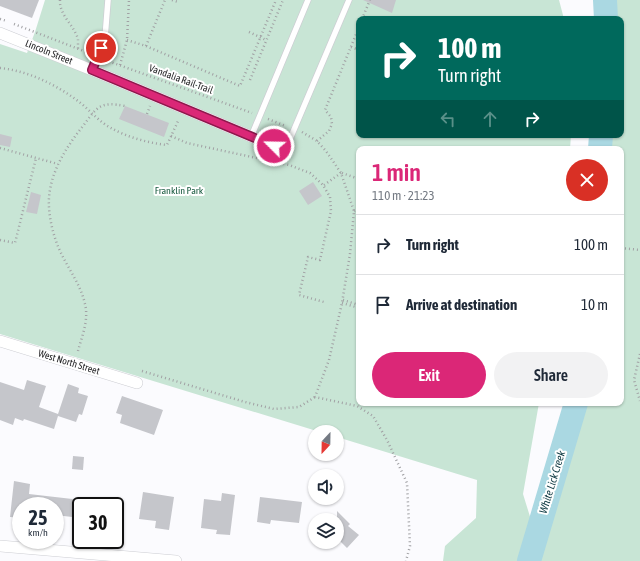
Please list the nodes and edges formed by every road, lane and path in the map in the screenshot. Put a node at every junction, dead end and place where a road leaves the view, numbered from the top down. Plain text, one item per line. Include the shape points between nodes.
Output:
1 (60, 0) edge
2 (108, 0) edge
3 (129, 0) edge
4 (165, 0) edge
5 (172, 0) edge
6 (276, 0) edge
7 (283, 0) edge
8 (308, 0) edge
9 (349, 0) edge
10 (370, 0) edge
11 (178, 2) dead end
12 (363, 16) edge
13 (0, 19) edge
14 (0, 32) edge
15 (249, 32) dead end
16 (356, 34) edge
17 (261, 37) junction
18 (127, 40) junction
19 (266, 40) junction
20 (146, 46) junction
21 (351, 47) junction
22 (78, 49) junction
23 (356, 49) edge
24 (98, 57) junction
25 (120, 65) junction
26 (0, 68) edge
27 (92, 70) junction
28 (250, 80) dead end
29 (191, 91) junction
30 (125, 106) dead end
31 (184, 108) junction
32 (92, 113) junction
33 (260, 116) junction
34 (295, 129) junction
35 (171, 136) junction
36 (251, 137) junction
37 (318, 141) junction
38 (274, 146) joint
39 (0, 148) edge
40 (36, 158) junction
41 (58, 164) junction
42 (341, 173) junction
43 (356, 178) edge
44 (324, 186) junction
45 (354, 211) joint
46 (0, 240) edge
47 (624, 248) edge
48 (640, 250) edge
49 (343, 301) junction
50 (324, 302) dead end
51 (356, 305) edge
52 (0, 341) edge
53 (71, 349) dead end
54 (640, 356) edge
55 (139, 370) dead end
56 (137, 383) dead end
57 (315, 398) junction
58 (640, 401) edge
59 (356, 406) edge
60 (357, 406) edge
61 (0, 546) edge
62 (144, 560) edge
63 (176, 561) edge
64 (406, 561) edge

1 - 22 path via 64,16 78,38
2 - 24 lane via 105,38
3 - 18 path
4 - 20 path
5 - 11 path
6 - 17 path
7 - 19 path
8 - 33 lane
9 - 34 lane
10 - 12 path
13 - 22 path, Vandalia Rail-Trail
14 - 27 street, Lincoln Street
15 - 17 path
16 - 21 path
17 - 19 path
17 - 20 path via 240,86
18 - 20 path
18 - 25 path
19 - 28 path
21 - 23 path
21 - 37 path via 325,110 331,117 332,124 329,131
22 - 24 path, Vandalia Rail-Trail
24 - 25 path, Vandalia Rail-Trail
24 - 27 lane
25 - 29 path, Vandalia Rail-Trail
26 - 32 path via 25,72 50,84
27 - 31 street, Lincoln Street
29 - 31 path
29 - 33 path, Vandalia Rail-Trail
30 - 32 path via 111,103
31 - 35 path
31 - 36 street, Lincoln Street
32 - 35 path via 110,128 156,144 166,144
32 - 41 path
33 - 34 path, Vandalia Rail-Trail
33 - 36 lane
34 - 37 path, Vandalia Rail-Trail
34 - 38 lane via 283,145
35 - 44 path via 187,143 288,165 310,173
36 - 38 street, Lincoln Street
37 - 42 path, Vandalia Rail-Trail
39 - 40 path
40 - 41 path
40 - 46 path via 15,244
41 - 53 path via 49,191 53,232 85,305 86,324 78,352
42 - 43 path
42 - 44 path
42 - 45 path, Vandalia Rail-Trail
44 - 50 path via 330,197 331,211 320,260 308,257 299,295
45 - 49 path
47 - 48 path
49 - 51 path
49 - 57 path via 329,360
52 - 56 street, West North Street
54 - 58 path via 634,380
55 - 57 path via 274,409 299,407
57 - 59 path
60 - 64 path via 372,416 387,440 407,483 410,546
61 - 62 street
62 - 63 street

